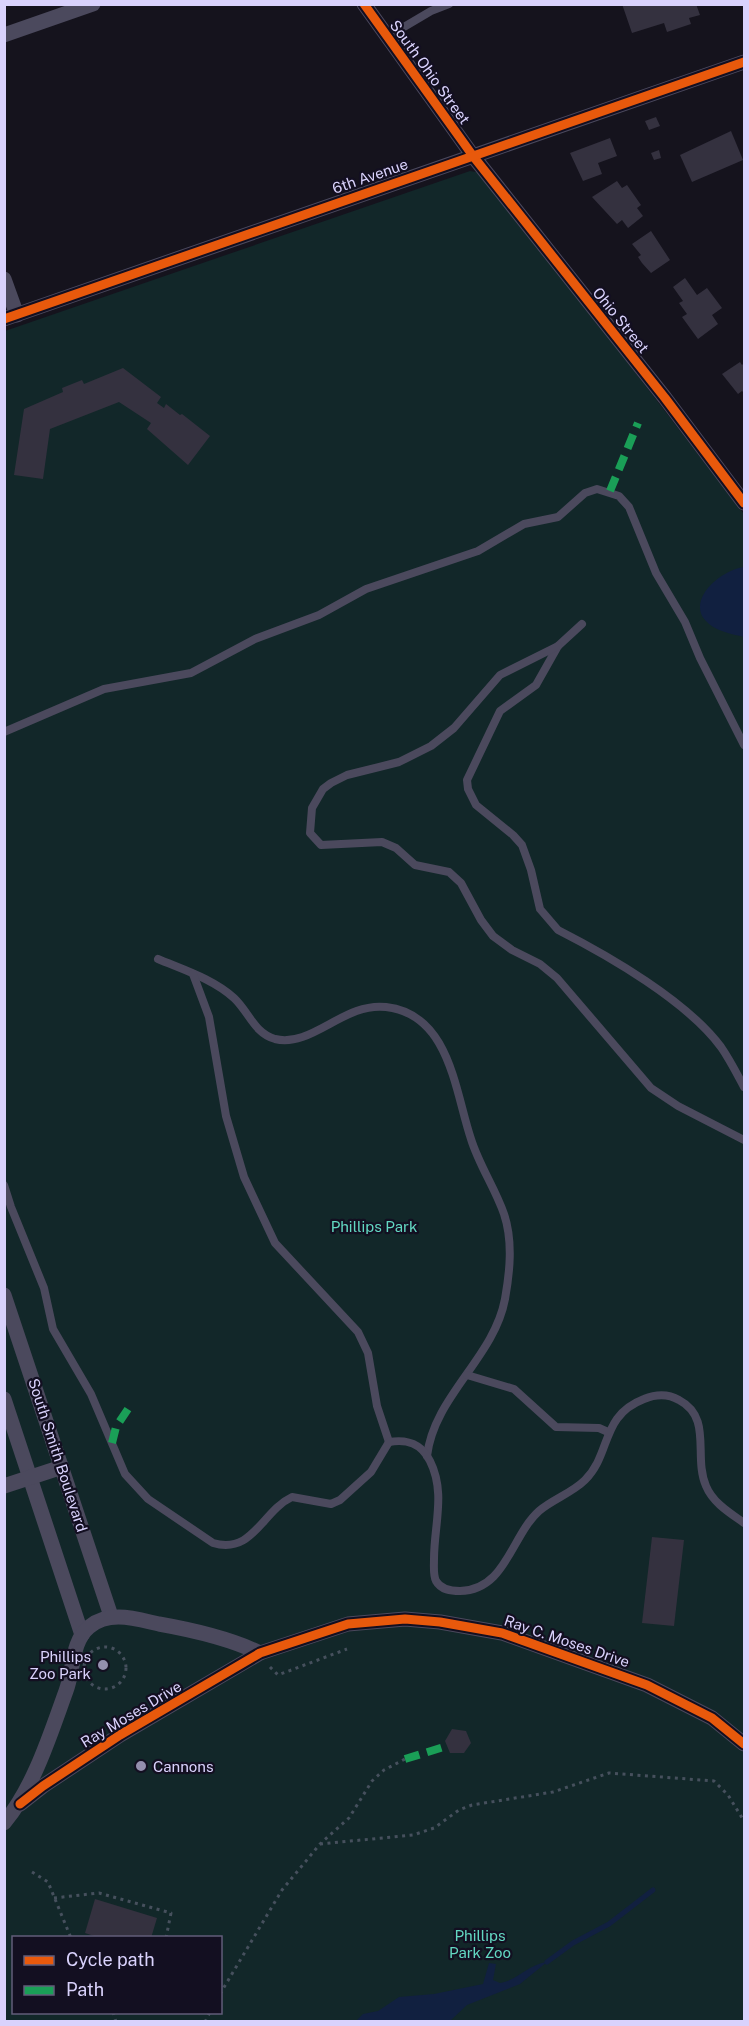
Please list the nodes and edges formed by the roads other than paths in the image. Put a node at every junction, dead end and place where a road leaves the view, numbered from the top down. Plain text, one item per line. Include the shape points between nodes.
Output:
1 (93, 4) edge
2 (364, 4) edge
3 (449, 4) edge
4 (4, 34) edge
5 (387, 37) junction
6 (744, 62) edge
7 (473, 156) junction
8 (4, 279) edge
9 (11, 317) edge
10 (744, 503) edge
11 (582, 624) dead end
12 (558, 646) junction
13 (4, 732) edge
14 (744, 745) edge
15 (158, 959) dead end
16 (193, 974) junction
17 (744, 1087) edge
18 (744, 1140) edge
19 (4, 1185) edge
20 (4, 1295) edge
21 (467, 1375) junction
22 (4, 1399) edge
23 (608, 1432) junction
24 (389, 1442) junction
25 (428, 1456) junction
26 (62, 1467) junction
27 (31, 1477) junction
28 (4, 1486) edge
29 (744, 1523) edge
30 (111, 1616) junction
31 (82, 1635) junction
32 (260, 1653) junction
33 (744, 1744) edge
34 (20, 1804) junction
35 (4, 1823) edge

1 - 4 street
2 - 5 street, South Ohio Street
3 - 5 lane
5 - 7 street, South Ohio Street
6 - 7 street, 6th Avenue
7 - 9 street, 6th Avenue
7 - 10 street, Ohio Street
8 - 9 street
11 - 12 lane
12 - 17 lane via 536,685 500,711 470,771 468,789 476,805 522,846 540,909 549,922 689,1014 721,1048
12 - 18 lane via 500,675 437,742 399,762 330,783 312,808 310,833 321,845 382,842 396,848 415,865 442,869 456,876 493,936 557,978 651,1088
13 - 14 lane via 105,689 191,673 255,639 319,615 366,589 470,554 524,524 558,517 585,493 597,489 619,496 629,507 657,573
15 - 16 lane
16 - 21 lane via 235,999 259,1031 272,1038 297,1038 348,1012 387,1007 419,1021 441,1045 454,1075 471,1140 504,1214 510,1250 503,1310
16 - 24 lane via 209,1017 226,1116 244,1178 275,1242 358,1332 368,1353 377,1406
19 - 24 lane via 44,1288 54,1329 91,1394 118,1461 134,1486 175,1519 213,1543 232,1546 292,1497 331,1504 340,1500 370,1472
20 - 26 street, South Smith Boulevard
21 - 23 lane via 514,1389 556,1427 599,1428
21 - 25 lane via 438,1419
22 - 27 street
23 - 25 lane via 584,1481 532,1518 493,1579 462,1591 442,1588 436,1581 434,1543 439,1489
23 - 29 lane via 629,1405 655,1395 680,1400 697,1416 700,1465 706,1487 720,1506
24 - 25 lane via 413,1443
26 - 27 street
26 - 30 street, South Smith Boulevard
27 - 28 street
27 - 31 street
30 - 31 street via 90,1626
30 - 32 street via 191,1630
31 - 34 street via 67,1687
32 - 33 street, Ray C. Moses Drive via 348,1624 405,1619 481,1629 647,1685 712,1718
32 - 34 street, Ray Moses Drive via 120,1735
34 - 35 street

